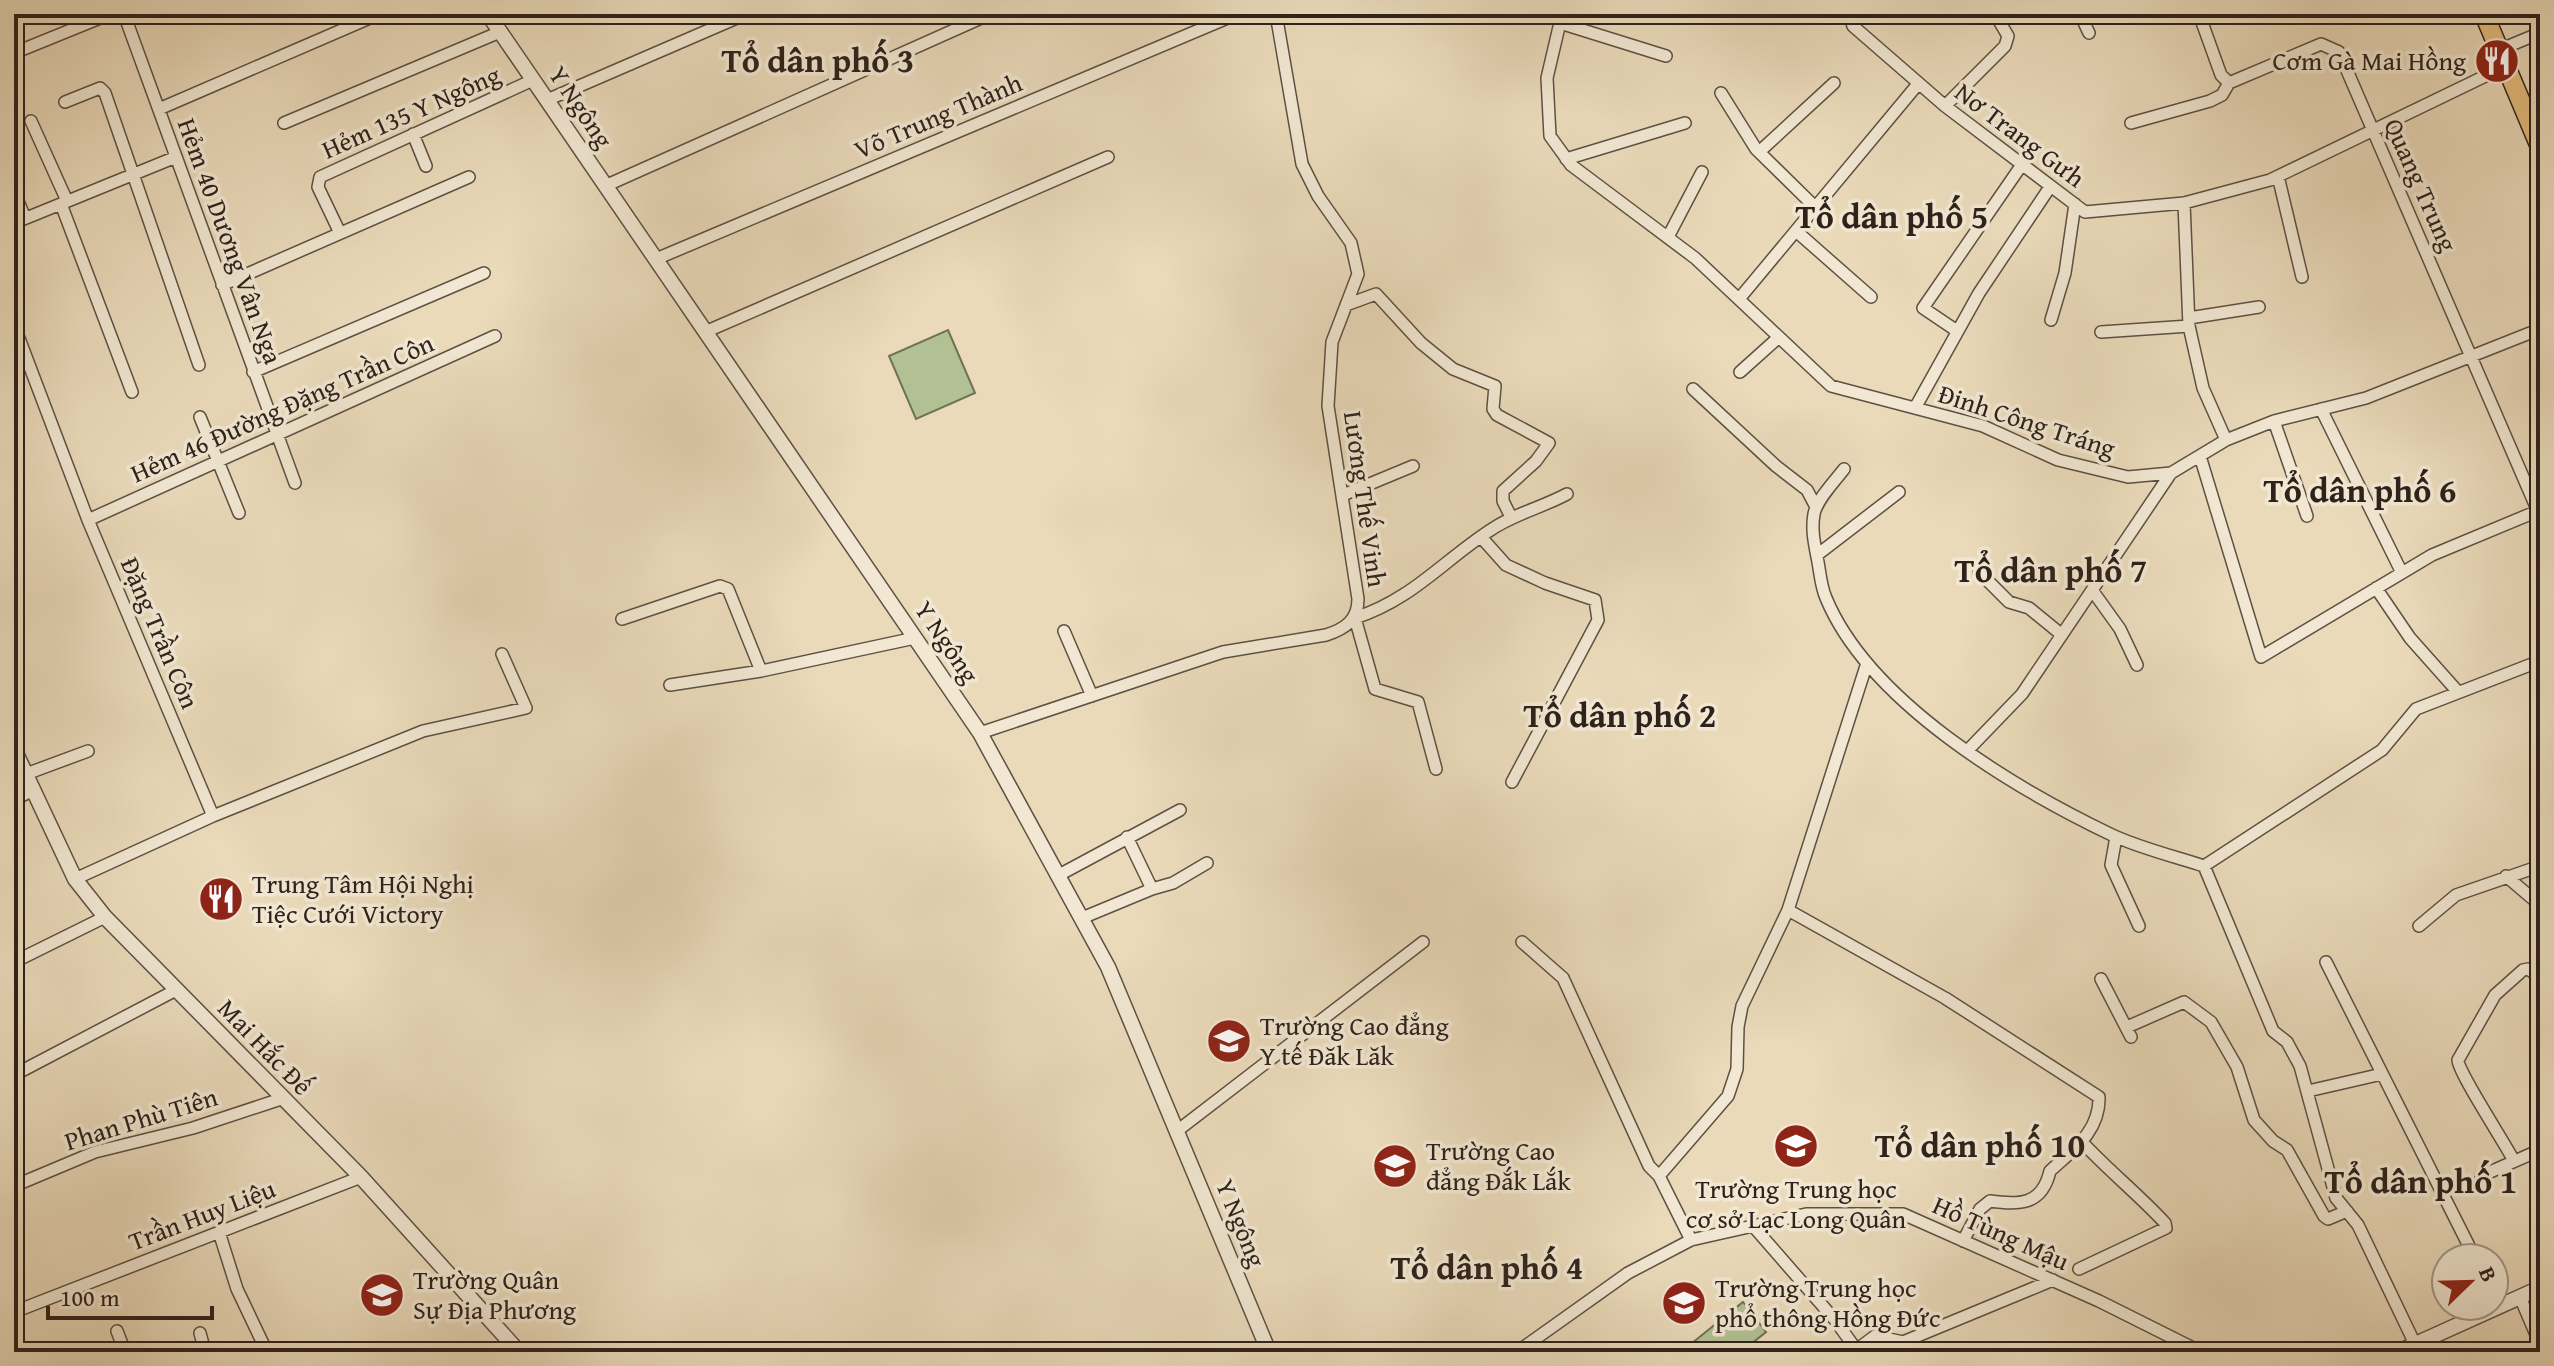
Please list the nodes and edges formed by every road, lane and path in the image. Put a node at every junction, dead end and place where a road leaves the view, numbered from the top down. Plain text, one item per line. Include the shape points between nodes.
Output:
1 (110, 14) edge
2 (124, 14) edge
3 (379, 14) edge
4 (488, 14) edge
5 (746, 14) edge
6 (990, 14) edge
7 (1237, 14) edge
8 (1276, 14) edge
9 (1849, 14) edge
10 (1995, 14) edge
11 (2080, 14) edge
12 (2199, 14) edge
13 (2484, 14) edge
14 (1561, 19) edge
15 (500, 32) junction
16 (2089, 33) dead end
17 (2540, 33) edge
18 (14, 53) edge
19 (1666, 56) dead end
20 (2503, 58) junction
21 (533, 80) junction
22 (1834, 83) dead end
23 (2229, 83) junction
24 (1918, 84) junction
25 (1721, 93) dead end
26 (547, 100) junction
27 (65, 102) dead end
28 (1945, 106) junction
29 (159, 109) junction
30 (31, 121) dead end
31 (284, 123) dead end
32 (1685, 123) dead end
33 (2131, 123) dead end
34 (2372, 128) junction
35 (413, 134) junction
36 (2540, 147) edge
37 (1759, 152) junction
38 (176, 157) junction
39 (1108, 157) dead end
40 (1566, 159) junction
41 (426, 166) dead end
42 (2021, 166) junction
43 (1702, 172) dead end
44 (132, 175) junction
45 (2278, 176) junction
46 (469, 177) dead end
47 (605, 186) junction
48 (2050, 187) junction
49 (14, 192) edge
50 (64, 203) junction
51 (2184, 203) junction
52 (2075, 204) junction
53 (1815, 207) junction
54 (20, 220) edge
55 (1796, 231) junction
56 (340, 233) junction
57 (1668, 237) junction
58 (656, 259) junction
59 (484, 273) dead end
60 (2302, 277) dead end
61 (222, 285) junction
62 (1871, 297) dead end
63 (1739, 299) junction
64 (1346, 305) junction
65 (2259, 307) dead end
66 (2051, 320) dead end
67 (2189, 322) junction
68 (14, 325) edge
69 (2540, 329) edge
70 (1957, 331) junction
71 (705, 332) junction
72 (2101, 332) dead end
73 (495, 336) dead end
74 (1779, 337) junction
75 (2471, 355) junction
76 (199, 365) dead end
77 (253, 372) junction
78 (1740, 372) dead end
79 (1693, 389) dead end
80 (132, 392) dead end
81 (1915, 408) junction
82 (2321, 409) junction
83 (200, 417) dead end
84 (2274, 421) junction
85 (277, 433) junction
86 (2226, 440) junction
87 (2200, 456) junction
88 (219, 460) junction
89 (1413, 466) dead end
90 (1844, 469) dead end
91 (2171, 473) junction
92 (295, 483) dead end
93 (1899, 492) dead end
94 (1567, 494) dead end
95 (1343, 495) junction
96 (1816, 507) junction
97 (2539, 512) edge
98 (239, 513) dead end
99 (2307, 516) dead end
100 (1511, 517) junction
101 (88, 520) junction
102 (1481, 537) junction
103 (1817, 555) junction
104 (1979, 572) dead end
105 (2402, 573) junction
106 (2376, 588) junction
107 (2092, 590) junction
108 (1355, 618) junction
109 (622, 619) dead end
110 (1064, 631) dead end
111 (2062, 635) junction
112 (915, 638) junction
113 (502, 654) dead end
114 (2540, 661) edge
115 (1867, 663) junction
116 (2137, 665) dead end
117 (761, 671) junction
118 (670, 685) dead end
119 (2458, 692) junction
120 (1092, 696) junction
121 (980, 733) junction
122 (14, 749) edge
123 (1968, 750) junction
124 (88, 751) dead end
125 (1436, 769) dead end
126 (26, 774) junction
127 (1512, 782) dead end
128 (33, 790) junction
129 (14, 800) edge
130 (1180, 810) dead end
131 (213, 816) junction
132 (1127, 837) junction
133 (2116, 837) junction
134 (1207, 863) dead end
135 (2204, 866) junction
136 (2540, 866) edge
137 (1059, 875) junction
138 (2506, 876) junction
139 (75, 879) junction
140 (1152, 889) junction
141 (2540, 905) edge
142 (1788, 910) junction
143 (105, 917) junction
144 (1082, 918) junction
145 (2139, 926) dead end
146 (2419, 926) dead end
147 (1423, 942) dead end
148 (1522, 942) dead end
149 (14, 962) edge
150 (2326, 962) dead end
151 (2540, 977) edge
152 (2101, 979) dead end
153 (176, 990) junction
154 (2382, 1074) junction
155 (14, 1075) edge
156 (2308, 1091) junction
157 (281, 1099) junction
158 (1177, 1131) junction
159 (2082, 1142) junction
160 (2540, 1150) edge
161 (2514, 1161) junction
162 (1659, 1176) junction
163 (2481, 1176) dead end
164 (361, 1177) junction
165 (14, 1186) edge
166 (2347, 1211) junction
167 (1753, 1226) junction
168 (219, 1232) junction
169 (1691, 1240) junction
170 (1963, 1241) junction
171 (2467, 1242) edge
172 (2079, 1269) dead end
173 (2053, 1280) junction
174 (2540, 1288) edge
175 (2520, 1297) junction
176 (2510, 1299) edge
177 (14, 1312) edge
178 (2457, 1322) edge
179 (117, 1331) dead end
180 (200, 1333) dead end
181 (2415, 1344) junction
182 (2540, 1344) edge
183 (1858, 1350) edge
184 (125, 1352) edge
185 (205, 1352) edge
186 (267, 1352) edge
187 (519, 1352) edge
188 (1269, 1352) edge
189 (1517, 1352) edge
190 (2201, 1352) edge
191 (2398, 1352) edge

1 - 18 street
2 - 29 street, Hẻm 40 Dương Vân Nga
3 - 29 street
4 - 15 street, Y Ngông
5 - 26 street
6 - 47 street
7 - 58 street, Võ Trung Thành
8 - 64 street, Lương Thế Vinh via 1302,164 1351,243 1358,274
9 - 24 street, Nơ Trang Gưh via 1853,26
10 - 28 street via 2008,36 2005,46
11 - 16 street
12 - 23 street via 2221,75
13 - 20 main road
14 - 19 street
14 - 40 street, Đinh Công Tráng via 1548,87 1550,136
15 - 21 street, Y Ngông
15 - 31 street
17 - 20 street, Nơ Trang Gưh
20 - 34 street, Nơ Trang Gưh
20 - 36 main road
21 - 26 street, Y Ngông
21 - 35 street, Hẻm 135 Y Ngông
22 - 37 street
23 - 33 street, Quang Trung via 2210,101
23 - 34 street, Quang Trung via 2321,44 2339,52
24 - 28 street, Nơ Trang Gưh
24 - 53 street
25 - 37 street
26 - 47 street, Y Ngông
27 - 44 street via 104,90
28 - 42 street, Nơ Trang Gưh
29 - 38 street, Hẻm 40 Dương Vân Nga
30 - 50 street
32 - 40 street
34 - 45 street, Nơ Trang Gưh
34 - 75 street, Quang Trung
35 - 41 street
35 - 56 street, Hẻm 135 Y Ngông via 318,179
37 - 53 street
38 - 44 street
38 - 61 street, Hẻm 40 Dương Vân Nga
39 - 71 street
40 - 57 street, Đinh Công Tráng
42 - 48 street, Nơ Trang Gưh
42 - 70 street via 1923,308
43 - 57 street
44 - 50 street
44 - 76 street
45 - 51 street, Nơ Trang Gưh
45 - 60 street
46 - 56 street
47 - 58 street, Y Ngông
48 - 52 street, Nơ Trang Gưh
48 - 70 street
49 - 54 street
50 - 54 street
50 - 80 street
51 - 52 street, Nơ Trang Gưh via 2085,212
51 - 67 street
52 - 66 street via 2065,273
53 - 55 street
55 - 62 street
55 - 63 street
56 - 61 street
57 - 63 street, Đinh Công Tráng
58 - 71 street, Y Ngông
59 - 77 street
61 - 77 street, Hẻm 40 Dương Vân Nga
63 - 74 street, Đinh Công Tráng
64 - 95 street, Lương Thế Vinh via 1332,342 1328,406
64 - 100 street via 1376,294 1453,369 1495,386 1497,415 1549,443 1544,454 1503,491
65 - 67 street
67 - 72 street
67 - 86 street via 2203,388
68 - 101 street, Đặng Trần Côn
69 - 75 street, Đinh Công Tráng
70 - 81 street
71 - 112 street, Y Ngông
73 - 85 street, Hẻm 46 Đường Đặng Trần Côn
74 - 78 street
74 - 81 street, Đinh Công Tráng via 1831,386
75 - 82 street, Đinh Công Tráng via 2366,398
75 - 97 street, Quang Trung
77 - 85 street, Hẻm 40 Dương Vân Nga
79 - 96 street via 1807,490
81 - 91 street, Đinh Công Tráng via 1983,426 2058,460 2128,477
82 - 84 street, Đinh Công Tráng
82 - 105 street
83 - 88 street
84 - 86 street, Đinh Công Tráng
84 - 99 street
85 - 88 street, Hẻm 46 Đường Đặng Trần Côn
85 - 92 street, Hẻm 40 Dương Vân Nga
86 - 87 street, Đinh Công Tráng
87 - 91 street, Đinh Công Tráng
87 - 106 street via 2261,657
88 - 98 street
88 - 101 street, Hẻm 46 Đường Đặng Trần Côn
89 - 95 street
90 - 96 street
91 - 107 street
93 - 103 street
94 - 100 street
95 - 108 street, Lương Thế Vinh via 1358,599
96 - 103 street via 1812,533
97 - 105 street via 2432,555
100 - 102 street
101 - 131 street, Đặng Trần Côn
102 - 108 street via 1425,583
102 - 127 street via 1506,565 1595,600 1598,620
103 - 115 street via 1825,597
104 - 111 street via 2009,602 2029,608
105 - 106 street
106 - 119 street via 2410,638
107 - 111 street
107 - 116 street
108 - 120 street, Lương Thế Vinh via 1326,635 1223,652
108 - 125 street via 1375,689 1418,702
109 - 117 street via 720,586 728,589
110 - 120 street
111 - 123 street via 2022,694
112 - 117 street
112 - 121 street, Y Ngông
113 - 131 street via 526,708 423,731
114 - 119 street
115 - 123 street
115 - 142 street
117 - 118 street
119 - 135 street via 2416,709 2382,750
120 - 121 street, Lương Thế Vinh
121 - 137 street, Y Ngông
122 - 126 street, Mai Hắc Đế
123 - 133 street via 2055,807
124 - 126 street
126 - 128 street, Mai Hắc Đế
128 - 129 street
128 - 139 street, Mai Hắc Đế
130 - 132 street
131 - 139 street
132 - 137 street
132 - 140 street
133 - 135 street
133 - 145 street via 2111,865
134 - 140 street
135 - 156 street via 2273,1031 2287,1042
136 - 138 street
137 - 144 street, Y Ngông
138 - 141 street
138 - 146 street via 2456,895
139 - 143 street, Mai Hắc Đế
140 - 144 street
142 - 159 street via 1945,998 2099,1097 2100,1114
142 - 162 street via 1742,1006 1737,1069 1728,1096
143 - 149 street
143 - 153 street, Mai Hắc Đế
144 - 158 street, Y Ngông
147 - 158 street
148 - 162 street via 1563,978 1649,1166
150 - 154 street
151 - 161 street via 2523,970 2495,995 2458,1060
152 - 166 street via 2129,1032 2184,1002 2211,1022 2227,1047 2254,1120 2287,1150 2324,1216
153 - 155 street
153 - 157 street, Mai Hắc Đế
154 - 156 street
154 - 171 street
156 - 166 street via 2328,1181
157 - 164 street, Mai Hắc Đế
157 - 165 street, Phan Phù Tiên via 95,1152
158 - 188 street, Y Ngông
159 - 170 street via 2050,1171 2033,1198 2021,1205 1990,1201 1980,1209
159 - 172 street via 2116,1178 2130,1185 2166,1228
160 - 161 street
161 - 163 street
162 - 169 street
164 - 168 street, Trần Huy Liệu
164 - 187 street, Mai Hắc Đế
166 - 181 street
167 - 169 street, Hồ Tùng Mậu
167 - 170 street, Hồ Tùng Mậu via 1806,1214 1903,1214
167 - 183 street
168 - 177 street, Trần Huy Liệu
168 - 186 street via 237,1289
169 - 189 street, Hồ Tùng Mậu via 1628,1273
170 - 173 street, Hồ Tùng Mậu
173 - 183 street via 1903,1342 1875,1336
173 - 190 street, Hồ Tùng Mậu
174 - 175 street
175 - 176 street
175 - 182 street
178 - 181 street
179 - 184 street
180 - 185 street
181 - 191 street

